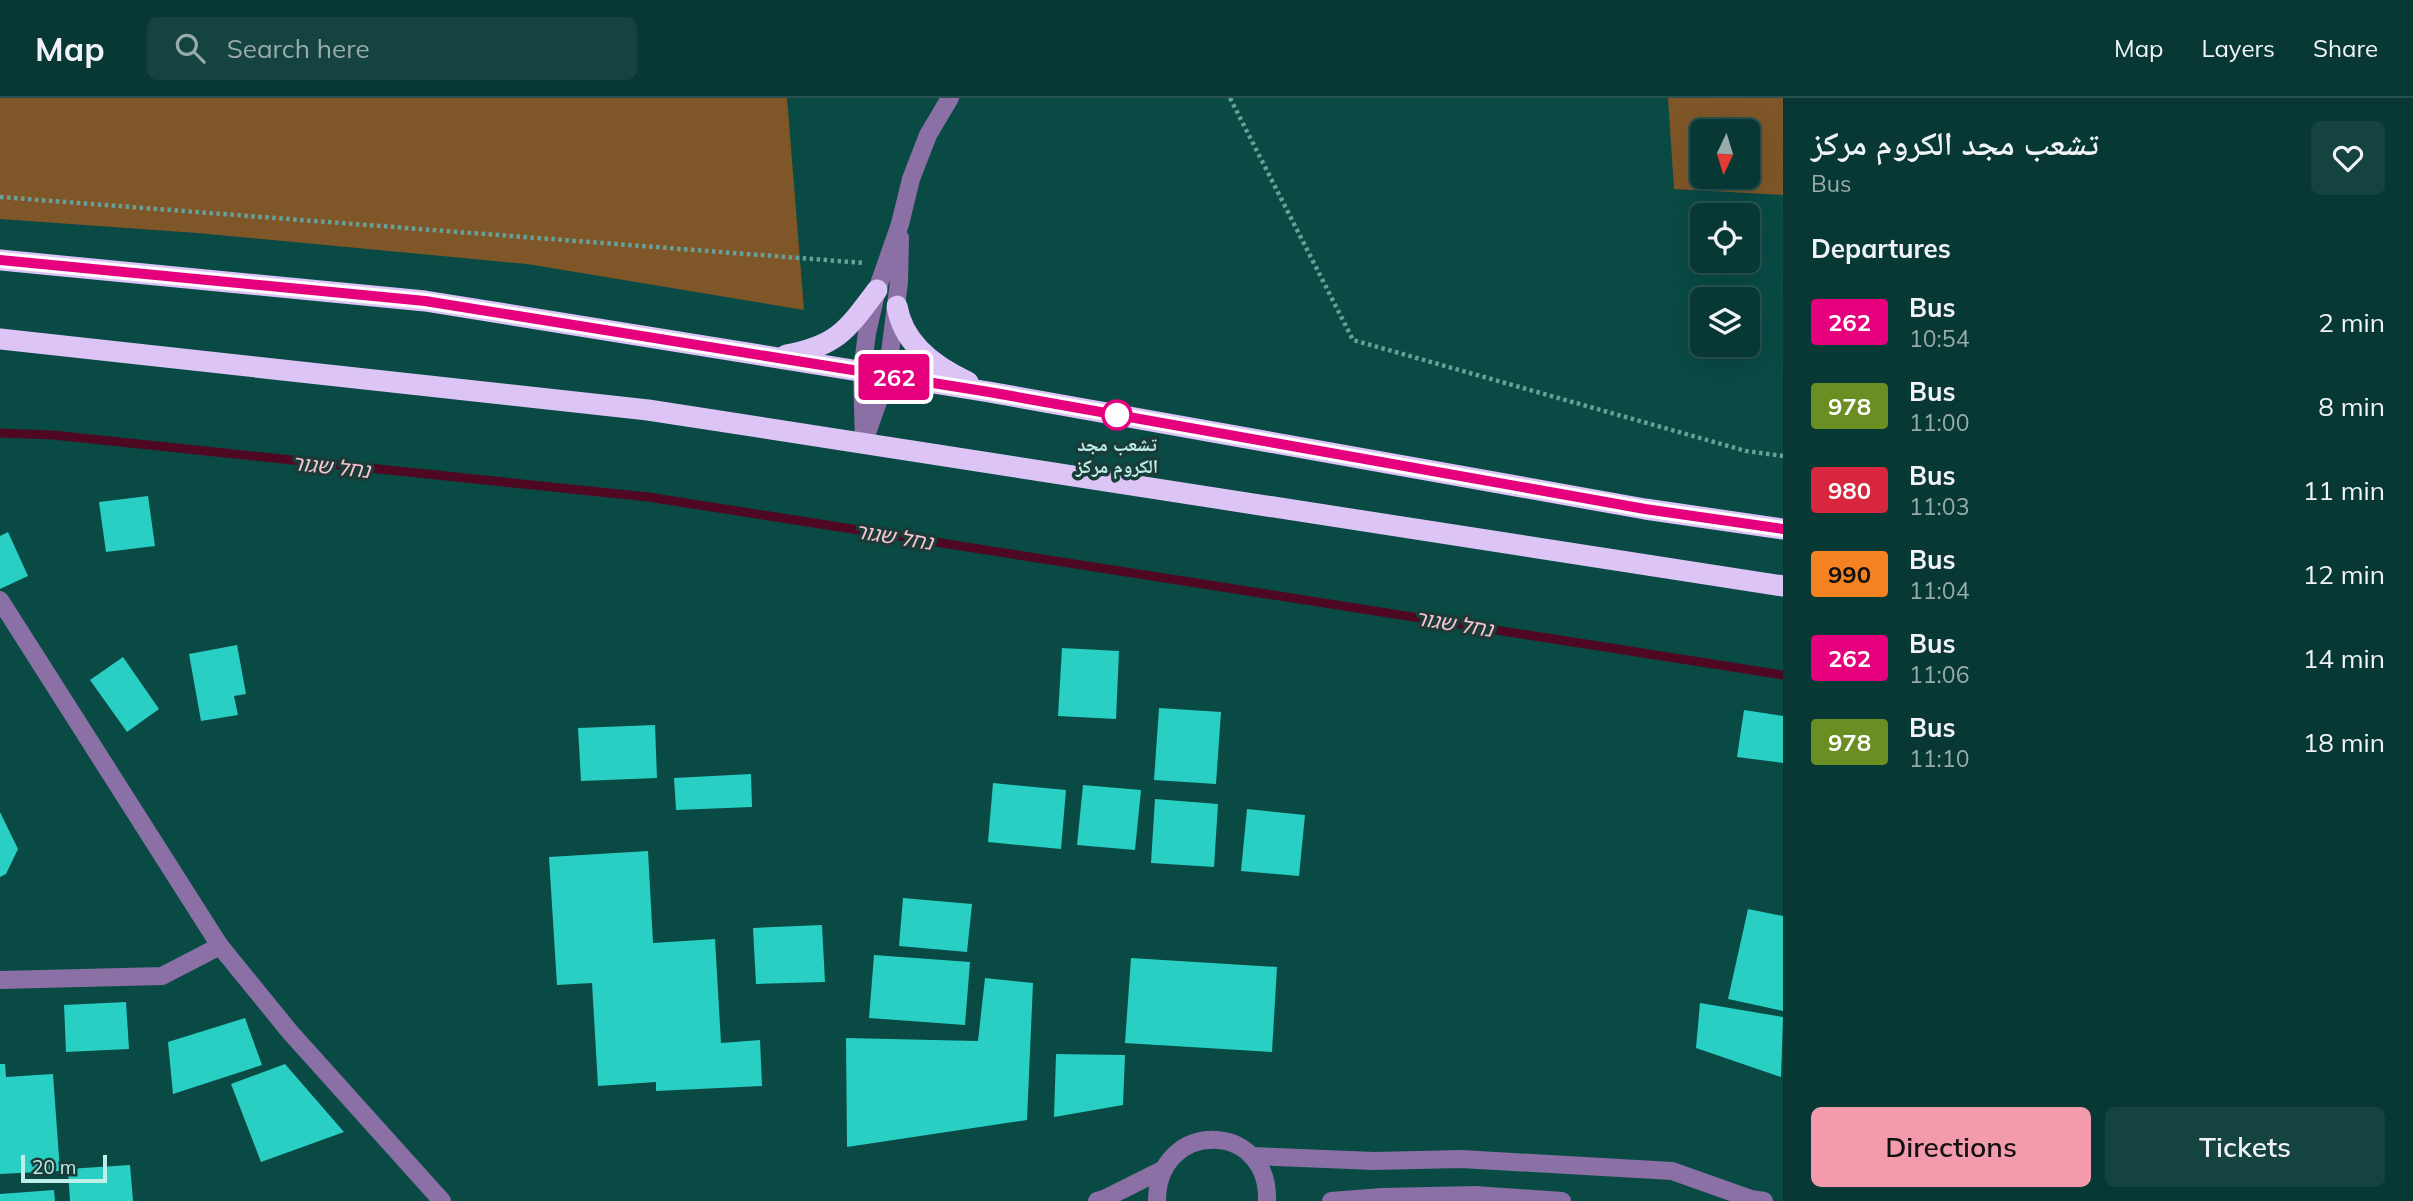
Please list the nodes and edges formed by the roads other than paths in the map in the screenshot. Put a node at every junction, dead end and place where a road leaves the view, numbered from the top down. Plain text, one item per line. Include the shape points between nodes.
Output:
1 (950, 98) edge
2 (900, 224) junction
3 (0, 260) edge
4 (877, 290) junction
5 (897, 306) junction
6 (0, 339) edge
7 (772, 358) junction
8 (862, 372) junction
9 (887, 376) junction
10 (989, 392) junction
11 (864, 443) junction
12 (1783, 529) edge
13 (1783, 586) edge
14 (0, 600) edge
15 (220, 946) junction
16 (0, 980) edge
17 (1252, 1156) junction
18 (1162, 1170) junction
19 (1439, 1198) edge
20 (1750, 1200) edge
21 (442, 1201) edge
22 (1097, 1201) edge
23 (1157, 1201) edge
24 (1267, 1201) edge
25 (1331, 1201) edge
26 (1562, 1201) edge

1 - 2 street via 911,179
2 - 4 street
2 - 5 street
3 - 7 highway via 425,301
4 - 7 highway via 835,340
4 - 8 street
5 - 9 street
5 - 10 highway via 905,329 924,355
6 - 11 highway via 648,410
7 - 8 highway
8 - 9 highway
8 - 11 street
9 - 10 highway
9 - 11 street
10 - 12 highway via 1632,507
11 - 13 highway
14 - 15 street
15 - 16 street via 162,976
15 - 21 street via 290,1032
17 - 18 street via 1229,1142 1203,1140 1172,1155
17 - 20 street via 1461,1159 1672,1171
17 - 24 street via 1268,1187
18 - 22 street
18 - 23 street
19 - 25 street
19 - 26 street via 1475,1195

